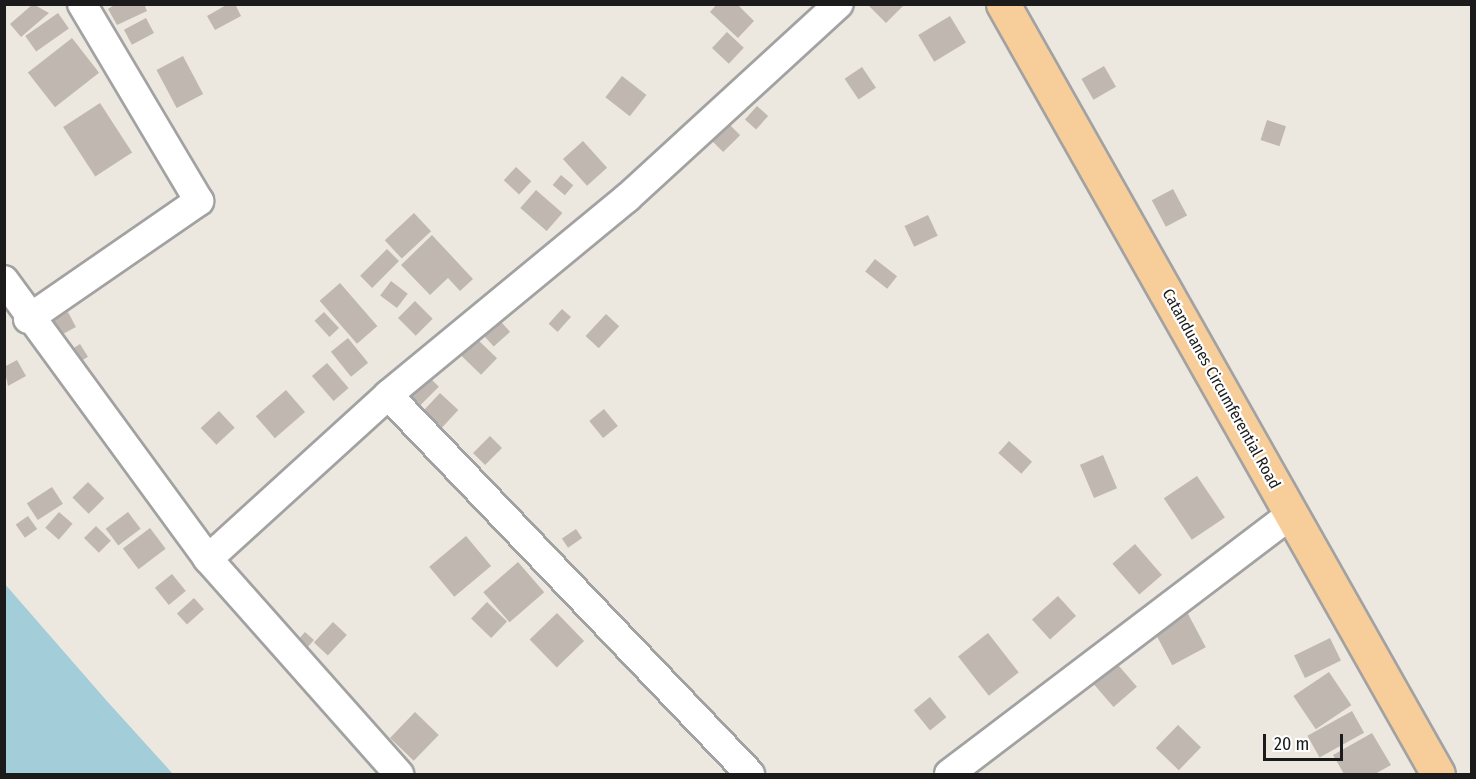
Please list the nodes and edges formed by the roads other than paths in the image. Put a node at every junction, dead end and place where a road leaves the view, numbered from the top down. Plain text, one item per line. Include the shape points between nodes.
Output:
1 (82, 4) edge
2 (839, 4) edge
3 (1003, 4) edge
4 (4, 280) edge
5 (28, 319) junction
6 (388, 395) junction
7 (1291, 514) junction
8 (208, 559) junction
9 (399, 774) edge
10 (750, 774) edge
11 (950, 774) edge
12 (1438, 774) edge

1 - 5 street via 199,201
2 - 6 street via 627,198
3 - 7 main road, Catanduanes Circumferential Road
4 - 5 street
5 - 8 street
6 - 8 street
6 - 10 street
7 - 11 street
7 - 12 main road, Catanduanes Circumferential Road
8 - 9 street

